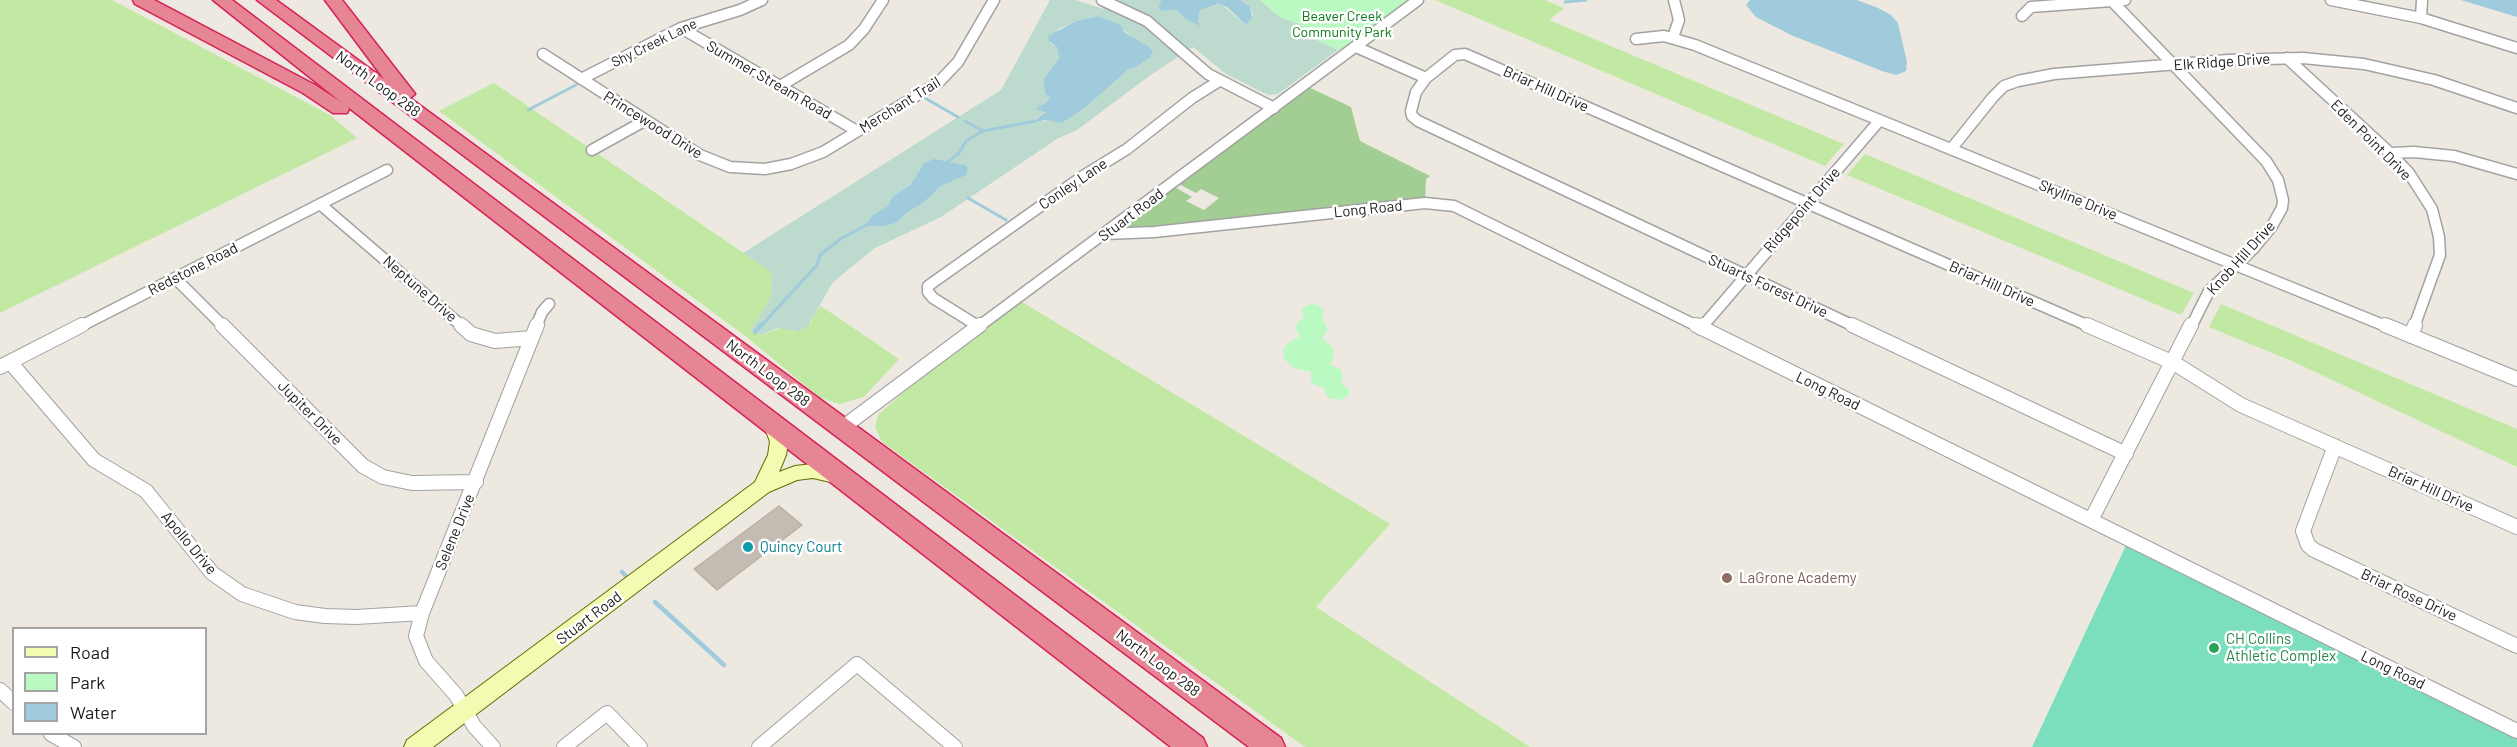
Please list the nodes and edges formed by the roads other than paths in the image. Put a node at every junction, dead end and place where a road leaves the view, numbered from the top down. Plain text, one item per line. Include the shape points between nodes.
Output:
1 (141, 0) edge
2 (221, 0) edge
3 (265, 0) edge
4 (333, 0) edge
5 (762, 0) edge
6 (883, 0) edge
7 (994, 0) edge
8 (1102, 0) edge
9 (1418, 0) edge
10 (1674, 0) edge
11 (2125, 0) edge
12 (2331, 0) edge
13 (2422, 0) edge
14 (2112, 1) edge
15 (2022, 16) dead end
16 (2421, 18) junction
17 (681, 28) junction
18 (1673, 37) junction
19 (1636, 39) dead end
20 (1356, 47) junction
21 (2517, 48) edge
22 (543, 54) dead end
23 (2287, 58) junction
24 (2175, 65) junction
25 (1426, 78) junction
26 (581, 79) junction
27 (1219, 81) junction
28 (780, 86) junction
29 (1274, 108) junction
30 (2517, 108) edge
31 (646, 120) junction
32 (1880, 120) junction
33 (857, 131) junction
34 (462, 146) junction
35 (1952, 148) junction
36 (592, 150) dead end
37 (2390, 153) junction
38 (772, 168) joint
39 (387, 170) dead end
40 (2517, 174) edge
41 (320, 204) junction
42 (1808, 204) junction
43 (495, 211) junction
44 (1105, 234) junction
45 (2236, 265) junction
46 (1746, 275) junction
47 (175, 278) junction
48 (549, 304) dead end
49 (978, 326) junction
50 (1701, 328) junction
51 (2411, 336) junction
52 (532, 338) junction
53 (2174, 363) junction
54 (5, 364) edge
55 (2517, 379) edge
56 (773, 425) junction
57 (842, 428) junction
58 (2335, 446) junction
59 (2126, 454) junction
60 (841, 477) junction
61 (476, 482) junction
62 (762, 487) junction
63 (2091, 520) junction
64 (2517, 527) edge
65 (422, 613) junction
66 (2517, 646) edge
67 (0, 690) edge
68 (12, 701) edge
69 (465, 710) junction
70 (2517, 731) edge
71 (53, 735) edge
72 (74, 747) edge
73 (415, 747) edge
74 (493, 747) edge
75 (564, 747) edge
76 (640, 747) edge
77 (759, 747) edge
78 (955, 747) edge
79 (1193, 747) edge
80 (1271, 747) edge

1 - 43 highway via 327,100 445,183
2 - 43 highway, North Loop 288
3 - 34 highway, North Loop 288
4 - 34 highway via 395,82
5 - 17 street, Shy Creek Lane
6 - 28 street via 849,45
7 - 33 street, Merchant Trail via 949,74
8 - 27 street via 1154,25
9 - 20 street, Stuart Road
10 - 18 street via 1680,20
11 - 14 street
12 - 16 street
13 - 16 street
14 - 15 street via 2031,7
14 - 24 street, Knob Hill Drive
16 - 21 street
17 - 26 street, Shy Creek Lane
17 - 28 street, Summer Stream Road
18 - 19 street, Skyline Drive
18 - 32 street, Skyline Drive
20 - 25 street
20 - 29 street, Stuart Road
22 - 26 street, Princewood Drive
23 - 24 street, Elk Ridge Drive
23 - 30 street, Elk Ridge Drive via 2343,61 2400,72
23 - 37 street, Eden Point Drive
24 - 35 street, Elk Ridge Drive via 2037,76 2004,86
24 - 45 street, Knob Hill Drive via 2266,161 2282,190 2278,217
25 - 42 street, Briar Hill Drive via 1460,53
25 - 46 street, Stuarts Forest Drive via 1413,99 1412,116 1418,121
26 - 31 street, Princewood Drive
27 - 29 street
27 - 49 street, Conley Lane via 932,282 927,288 933,298
28 - 33 street, Summer Stream Road
29 - 44 street, Stuart Road
31 - 36 street
31 - 38 street, Princewood Drive via 721,165
32 - 35 street, Skyline Drive
32 - 42 street, Ridgepoint Drive
33 - 38 street, Merchant Trail via 814,155
34 - 57 highway, North Loop 288
35 - 45 street, Skyline Drive
37 - 40 street via 2454,156
37 - 51 street, Eden Point Drive via 2409,173 2432,209 2439,237 2440,255
39 - 41 street, Redstone Road
41 - 47 street, Redstone Road
41 - 52 street, Neptune Drive via 471,334 495,340
42 - 46 street, Ridgepoint Drive
42 - 53 street, Briar Hill Drive
43 - 56 highway, North Loop 288
44 - 49 street, Stuart Road
44 - 50 street, Long Road via 1441,203
45 - 51 street, Skyline Drive
45 - 53 street, Knob Hill Drive via 2209,291
46 - 50 street, Ridgepoint Drive
46 - 59 street, Stuarts Forest Drive
47 - 54 street, Redstone Road
47 - 61 street, Jupiter Drive via 363,466 383,477 412,483
48 - 52 street, Selene Drive
49 - 57 street, Stuart Road
50 - 63 street, Long Road
51 - 55 street, Skyline Drive
52 - 61 street, Selene Drive
53 - 58 street, Briar Hill Drive via 2241,405
53 - 59 street, Knob Hill Drive
54 - 65 street, Apollo Drive via 94,460 146,491 212,573 242,594 295,612 326,616
56 - 60 highway, North Loop 288
56 - 62 street, Stuart Road via 779,442 777,455
57 - 80 highway, North Loop 288
58 - 64 street, Briar Hill Drive
58 - 66 street, Briar Rose Drive via 2303,531 2304,540 2314,550
59 - 63 street, Knob Hill Drive
60 - 62 street, Stuart Road via 825,472 795,473
60 - 79 highway, North Loop 288
61 - 65 street, Selene Drive
62 - 69 street, Stuart Road
63 - 70 street, Long Road
65 - 69 street, Selene Drive via 416,636 426,661
67 - 68 street
69 - 73 street, Stuart Road
69 - 74 street, Selene Drive
71 - 72 street
75 - 76 street via 607,713
77 - 78 street via 857,664

